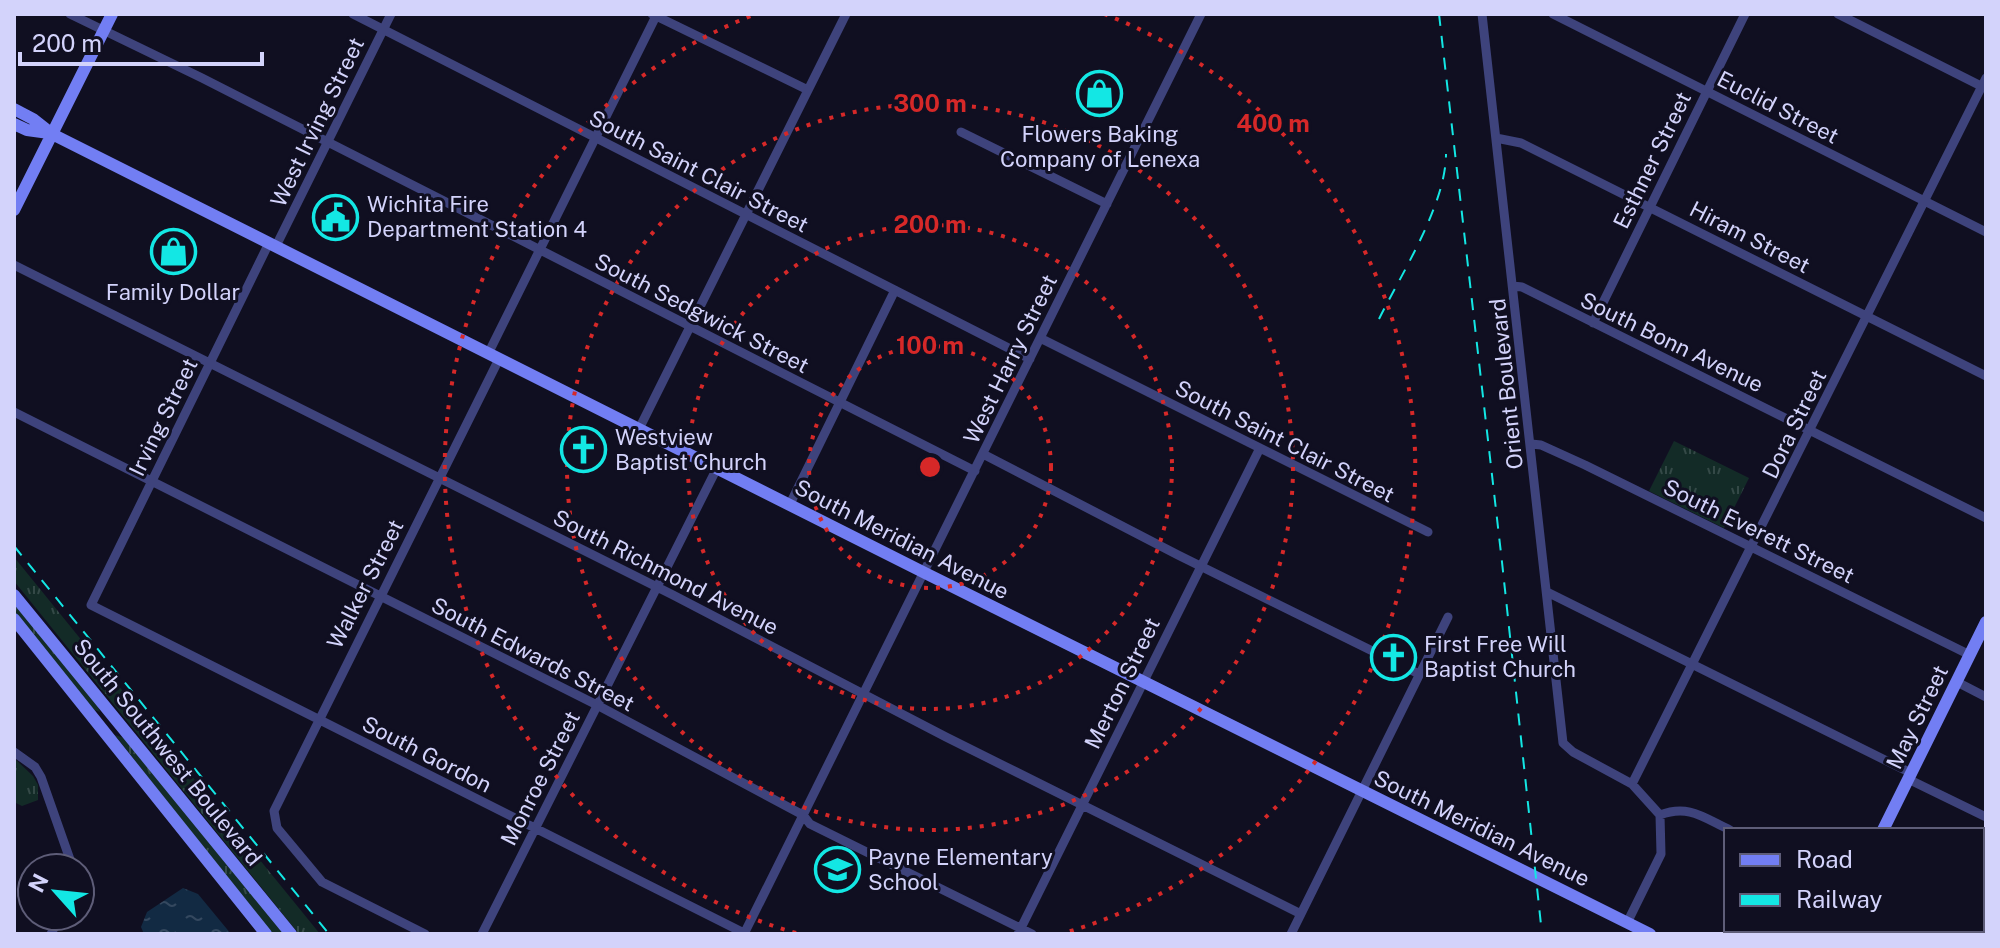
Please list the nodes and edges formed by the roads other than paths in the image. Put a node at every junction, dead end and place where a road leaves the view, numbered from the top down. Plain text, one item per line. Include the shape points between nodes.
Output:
1 (70, 14) edge
2 (112, 14) edge
3 (353, 14) edge
4 (391, 14) edge
5 (846, 14) edge
6 (1201, 14) edge
7 (1482, 14) edge
8 (1553, 14) edge
9 (1745, 14) edge
10 (1838, 14) edge
11 (655, 15) edge
12 (383, 29) junction
13 (104, 31) junction
14 (1985, 84) edge
15 (808, 90) junction
16 (1706, 91) junction
17 (14, 109) edge
18 (14, 124) edge
19 (961, 132) dead end
20 (52, 134) junction
21 (1496, 138) junction
22 (596, 139) junction
23 (327, 142) junction
24 (1925, 202) junction
25 (1107, 204) junction
26 (1650, 207) junction
27 (14, 210) edge
28 (746, 216) junction
29 (1986, 232) edge
30 (273, 244) junction
31 (540, 250) junction
32 (14, 265) edge
33 (1513, 286) junction
34 (895, 290) junction
35 (1868, 316) junction
36 (1593, 323) junction
37 (691, 327) junction
38 (1040, 338) junction
39 (494, 356) junction
40 (1030, 359) junction
41 (210, 363) junction
42 (1986, 376) edge
43 (839, 404) junction
44 (14, 412) edge
45 (639, 429) junction
46 (1811, 431) junction
47 (1531, 444) junction
48 (1260, 448) junction
49 (983, 454) junction
50 (717, 468) junction
51 (975, 471) junction
52 (438, 478) junction
53 (151, 481) junction
54 (790, 504) junction
55 (1986, 518) edge
56 (1428, 532) dead end
57 (1753, 548) junction
58 (1201, 566) junction
59 (925, 573) junction
60 (657, 587) junction
61 (1547, 592) junction
62 (14, 595) edge
63 (379, 596) junction
64 (93, 606) joint
65 (1448, 617) dead end
66 (14, 619) edge
67 (1986, 622) edge
68 (1970, 655) junction
69 (1694, 664) junction
70 (1419, 674) junction
71 (1143, 682) junction
72 (1957, 682) junction
73 (864, 694) junction
74 (1986, 697) edge
75 (597, 705) junction
76 (318, 719) junction
77 (14, 752) edge
78 (1910, 776) junction
79 (1632, 784) junction
80 (1361, 790) junction
81 (1082, 805) junction
82 (803, 815) junction
83 (1660, 815) junction
84 (1986, 817) edge
85 (535, 828) junction
86 (1726, 828) edge
87 (1884, 828) edge
88 (67, 852) edge
89 (1301, 914) junction
90 (1627, 923) junction
91 (1019, 931) edge
92 (744, 933) edge
93 (266, 934) edge
94 (291, 934) edge
95 (425, 934) edge
96 (482, 934) edge
97 (1032, 934) edge
98 (1291, 934) edge
99 (1650, 934) edge

1 - 13 street, South Sedgwick Street
2 - 13 main road
3 - 12 street, South Saint Clair Street
4 - 12 street, West Irving Street
5 - 15 street
6 - 25 street, West Harry Street
7 - 21 street, Orient Boulevard
8 - 16 street, Euclid Street
9 - 16 street, Esthner Street
10 - 14 street
11 - 15 street
11 - 22 street, Walker Street
12 - 22 street, South Saint Clair Street
12 - 23 street, West Irving Street
13 - 20 main road
13 - 23 street, South Sedgwick Street
14 - 24 street, Dora Street
15 - 28 street
16 - 24 street, Euclid Street
16 - 26 street, Esthner Street
17 - 20 main road, South Meridian Avenue
18 - 20 main road, South Meridian Avenue
19 - 25 street
20 - 27 main road
20 - 30 main road, South Meridian Avenue
21 - 26 street, Hiram Street via 1521,143
21 - 33 street, Orient Boulevard
22 - 28 street, South Saint Clair Street
22 - 31 street, Walker Street
23 - 30 street, West Irving Street
23 - 31 street, South Sedgwick Street
24 - 29 street, Euclid Street
24 - 35 street, Dora Street
25 - 38 street, West Harry Street
26 - 35 street, Hiram Street
26 - 36 street, Esthner Street
28 - 34 street, South Saint Clair Street
28 - 37 street
30 - 39 main road, South Meridian Avenue
30 - 41 street, Irving Street
31 - 37 street, South Sedgwick Street
31 - 39 street, Walker Street
32 - 41 street, South Richmond Avenue
33 - 36 street, South Bonn Avenue
33 - 47 street, Orient Boulevard
34 - 40 street, South Saint Clair Street
34 - 43 street
35 - 42 street, Hiram Street
35 - 46 street, Dora Street
36 - 46 street, South Bonn Avenue
37 - 43 street, South Sedgwick Street
37 - 45 street
38 - 40 street, West Harry Street
38 - 48 street, South Saint Clair Street
39 - 45 main road, South Meridian Avenue
39 - 52 street, Walker Street
40 - 49 street, West Harry Street
41 - 52 street, South Richmond Avenue
41 - 53 street, Irving Street
43 - 51 street, South Sedgwick Street
43 - 54 street
44 - 53 street, South Edwards Street
45 - 50 main road, South Meridian Avenue
46 - 55 street, South Bonn Avenue
46 - 57 street, Dora Street
47 - 57 street, South Everett Street
47 - 61 street, Orient Boulevard
48 - 56 street, South Saint Clair Street
48 - 58 street, Merton Street
49 - 51 street, West Harry Street
49 - 58 street
50 - 54 main road, South Meridian Avenue
50 - 60 street, Monroe Street
51 - 59 street, West Harry Street
52 - 60 street, South Richmond Avenue
52 - 63 street, Walker Street
53 - 63 street, South Edwards Street
53 - 64 street, Irving Street
54 - 59 main road, South Meridian Avenue
57 - 68 street, South Everett Street
57 - 69 street, Dora Street
58 - 70 street
58 - 71 street, Merton Street
59 - 71 main road, South Meridian Avenue
59 - 73 street, West Harry Street
60 - 73 street, South Richmond Avenue
60 - 75 street, Monroe Street
61 - 69 street
61 - 79 street, Orient Boulevard via 1563,743
62 - 94 main road, South Southwest Boulevard
63 - 75 street, South Edwards Street
63 - 76 street, Walker Street
64 - 76 street, South Gordon
65 - 70 street
66 - 93 main road, South Southwest Boulevard
67 - 68 main road, May Street
68 - 72 main road, May Street
69 - 78 street
69 - 79 street, Dora Street
70 - 80 street
71 - 80 main road, South Meridian Avenue
71 - 81 street, Merton Street
72 - 74 street
72 - 78 main road, May Street
73 - 81 street, South Richmond Avenue
73 - 82 street, West Harry Street
75 - 82 street, South Edwards Street
75 - 85 street, Monroe Street
76 - 85 street, South Gordon
76 - 95 street, Walker Street via 274,811 277,828 322,882
77 - 88 street via 41,777
78 - 84 street
78 - 87 main road, May Street
79 - 83 street
80 - 89 street
80 - 90 main road, South Meridian Avenue
81 - 89 street, South Richmond Avenue
81 - 91 street, Merton Street
82 - 91 street, South Edwards Street via 810,824
82 - 92 street, West Harry Street
83 - 86 street via 1688,809
83 - 90 street via 1659,862
85 - 92 street, South Gordon
85 - 96 street, Monroe Street
89 - 98 street
90 - 99 main road, South Meridian Avenue
91 - 97 street, South Edwards Street

